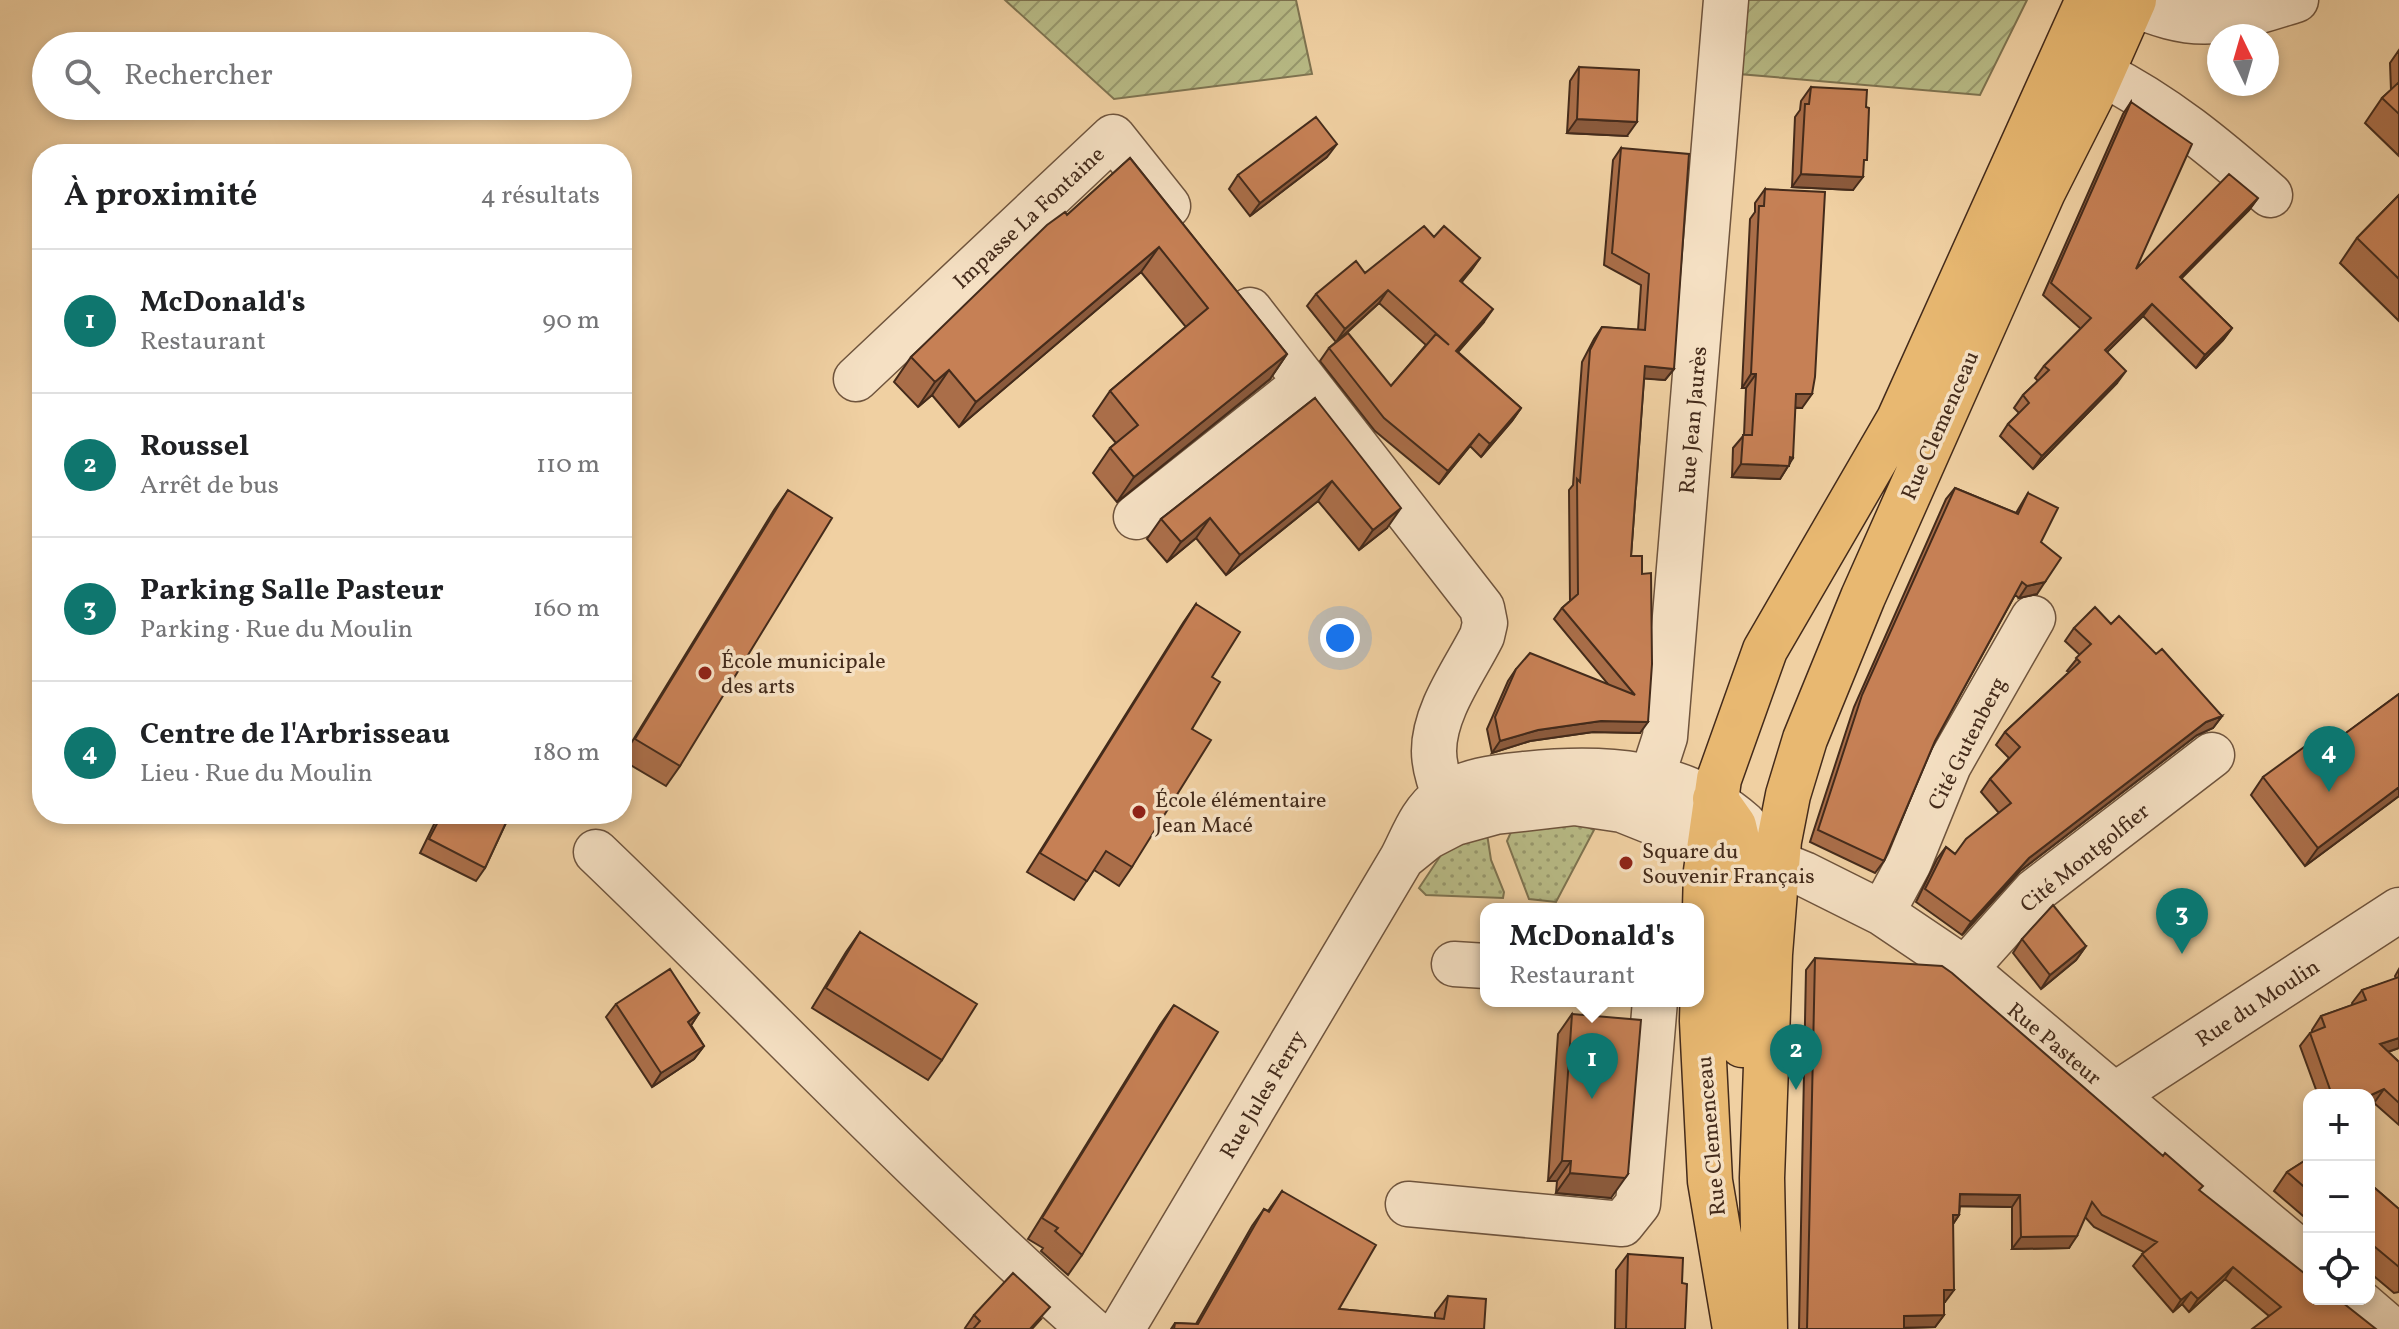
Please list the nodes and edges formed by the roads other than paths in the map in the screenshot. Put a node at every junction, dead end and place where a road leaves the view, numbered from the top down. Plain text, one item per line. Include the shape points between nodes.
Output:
1 (1726, 0) edge
2 (2088, 0) edge
3 (2296, 0) edge
4 (2130, 1) edge
5 (2102, 74) junction
6 (2270, 195) dead end
7 (1192, 237) edge
8 (1221, 273) edge
9 (856, 379) dead end
10 (1306, 382) junction
11 (1136, 517) dead end
12 (2033, 618) dead end
13 (2212, 755) dead end
14 (1652, 777) junction
15 (1715, 799) junction
16 (1602, 805) junction
17 (1450, 809) junction
18 (596, 852) dead end
19 (1742, 855) junction
20 (2399, 910) edge
21 (1882, 913) junction
22 (1965, 969) junction
23 (1704, 974) edge
24 (1654, 1007) edge
25 (1703, 1007) edge
26 (2116, 1094) junction
27 (1408, 1204) dead end
28 (2303, 1254) edge
29 (2364, 1305) edge
30 (1090, 1329) edge
31 (1122, 1329) edge
32 (1735, 1329) edge
33 (1765, 1329) edge
34 (2396, 1329) edge

1 - 14 street, Rue Jean Jaurès via 1665,737
2 - 15 main road, Rue Clemenceau via 1894,430 1765,650 1732,735
3 - 4 street via 2235,18 2190,23
4 - 5 main road, Rue Clemenceau
5 - 6 street via 2196,132
5 - 19 main road, Rue Clemenceau via 1978,337 1823,694 1788,795
7 - 9 street, Impasse La Fontaine via 1113,137
8 - 10 street
10 - 11 street
10 - 17 street via 1482,608 1482,636 1435,735 1433,752
12 - 21 street, Cité Gutenberg via 1949,765
13 - 22 street, Cité Montgolfier via 2035,891
14 - 15 street, Rue Jules Ferry
14 - 16 street via 1630,799
14 - 17 street, Rue Jules Ferry via 1596,770 1488,778
15 - 19 main road via 1734,826
16 - 17 street
16 - 19 street
17 - 31 street, Rue Jules Ferry via 1422,818
18 - 30 street via 975,1227
19 - 21 street, Rue Pasteur
19 - 23 main road, Rue Clemenceau
19 - 33 main road, Rue Clemenceau via 1741,1037 1762,1178
20 - 26 street, Rue du Moulin
21 - 22 street, Rue Pasteur
22 - 26 street, Rue Pasteur
24 - 27 street via 1638,1204 1622,1224
25 - 32 main road, Rue Clemenceau via 1710,1181
26 - 28 street, Rue Pasteur
29 - 34 street

